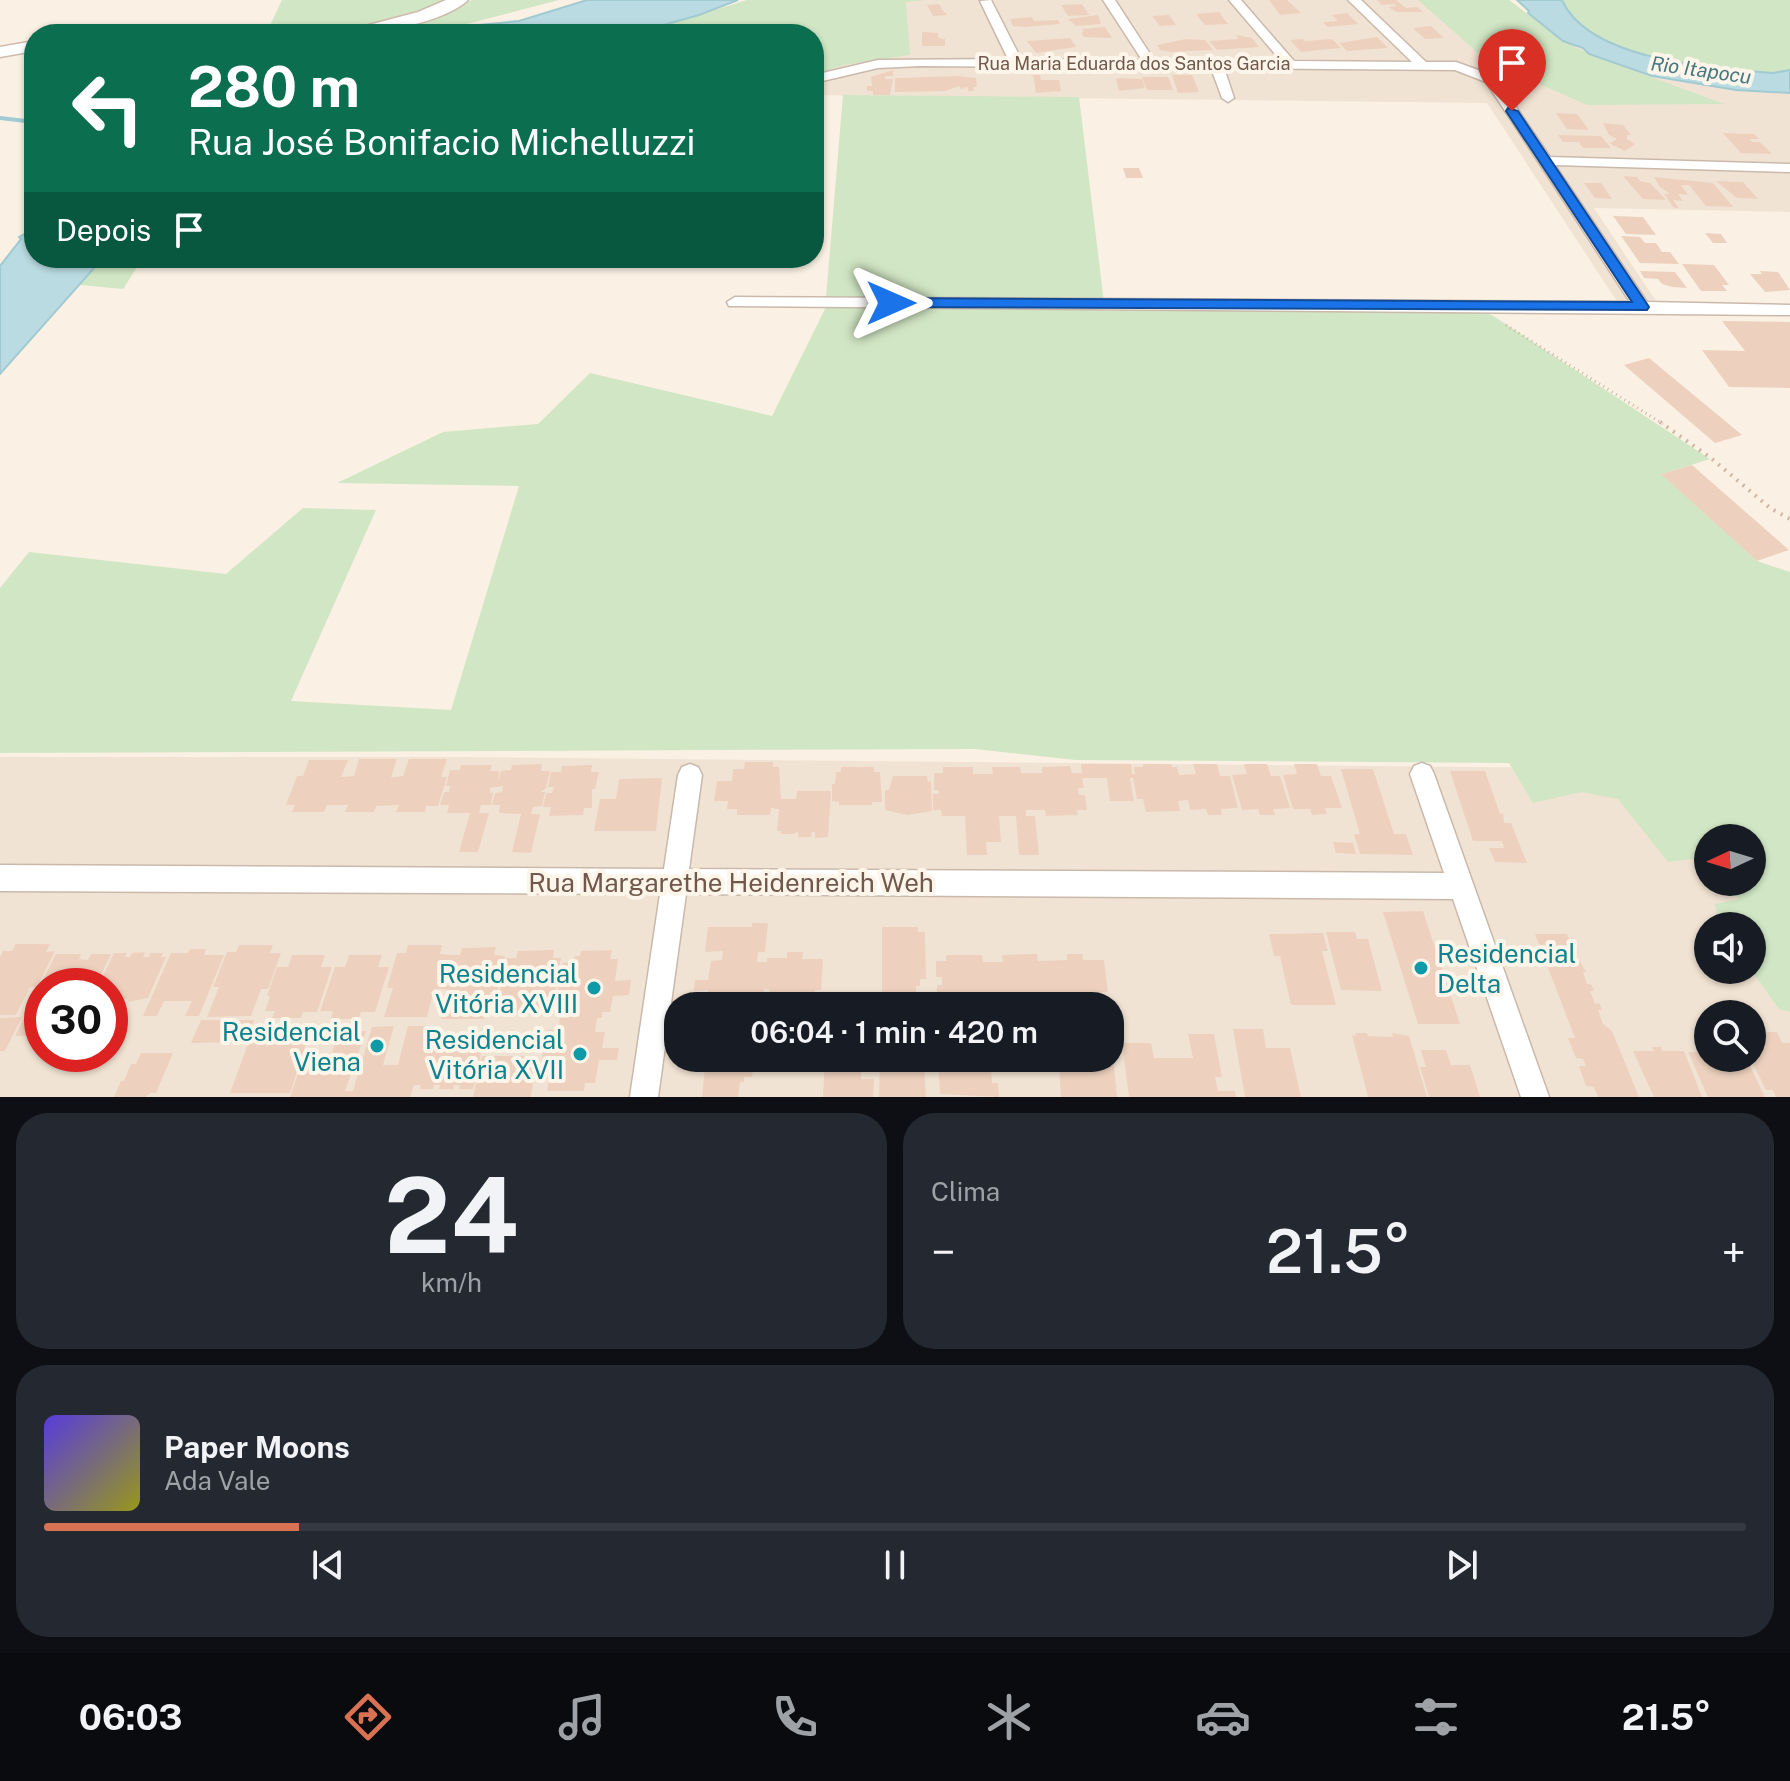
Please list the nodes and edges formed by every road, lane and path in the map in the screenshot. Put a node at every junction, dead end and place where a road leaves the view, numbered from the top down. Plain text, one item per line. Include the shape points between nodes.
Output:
1 (460, 0) edge
2 (1109, 0) edge
3 (1235, 0) edge
4 (1354, 0) edge
5 (986, 1) edge
6 (392, 24) edge
7 (24, 48) edge
8 (0, 52) edge
9 (1016, 62) junction
10 (1150, 63) junction
11 (1216, 64) junction
12 (1290, 64) junction
13 (1422, 65) junction
14 (824, 77) edge
15 (1228, 98) dead end
16 (1546, 161) junction
17 (1790, 168) edge
18 (735, 302) dead end
19 (1642, 307) junction
20 (1790, 310) edge
21 (1505, 325) dead end
22 (1790, 519) edge
23 (1422, 774) dead end
24 (690, 775) dead end
25 (0, 878) edge
26 (675, 881) junction
27 (1461, 886) junction
28 (644, 1097) edge
29 (1535, 1097) edge

1 - 6 main road
2 - 10 street
3 - 12 street
4 - 13 street
5 - 9 street
7 - 8 main road
9 - 10 street, Rua Maria Eduarda dos Santos Garcia
9 - 14 street, Rua Maria Eduarda dos Santos Garcia via 878,64
10 - 11 street, Rua Maria Eduarda dos Santos Garcia
11 - 12 street, Rua Maria Eduarda dos Santos Garcia
11 - 15 street
12 - 13 street, Rua Maria Eduarda dos Santos Garcia
13 - 16 street, Rua Maria Eduarda dos Santos Garcia via 1456,66 1491,79
16 - 17 street
16 - 19 street
18 - 19 street
19 - 20 street
21 - 22 path via 1654,417
23 - 27 street
24 - 26 street
25 - 26 street, Rua Margarethe Heidenreich Weh
26 - 27 street, Rua Margarethe Heidenreich Weh
26 - 28 street
27 - 29 street

